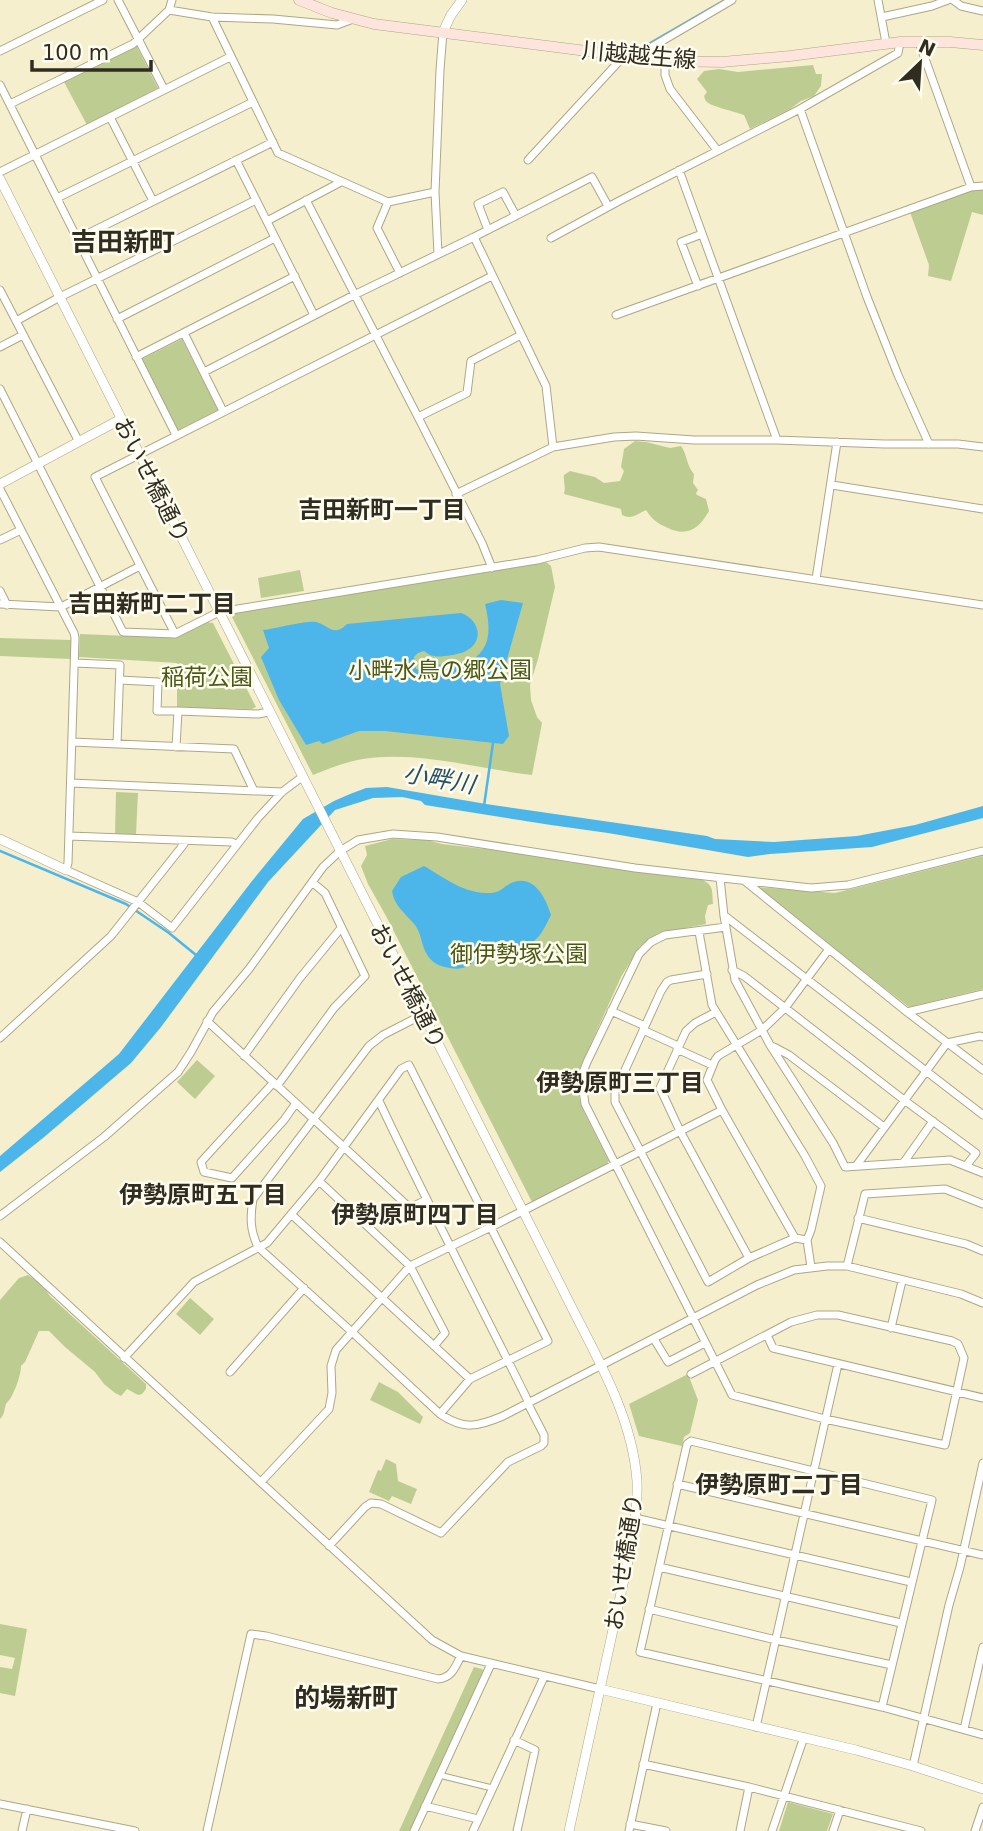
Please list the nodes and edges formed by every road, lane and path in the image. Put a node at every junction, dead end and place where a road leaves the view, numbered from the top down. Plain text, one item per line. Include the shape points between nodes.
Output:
1 (103, 0) edge
2 (118, 0) edge
3 (172, 0) edge
4 (299, 0) edge
5 (461, 0) edge
6 (732, 0) edge
7 (878, 0) edge
8 (951, 0) edge
9 (169, 10) junction
10 (983, 12) edge
11 (212, 17) junction
12 (882, 17) junction
13 (353, 19) junction
14 (443, 32) junction
15 (138, 39) junction
16 (901, 42) junction
17 (919, 42) junction
18 (886, 43) junction
19 (983, 45) edge
20 (0, 51) edge
21 (230, 57) junction
22 (629, 57) junction
23 (665, 61) junction
24 (0, 85) edge
25 (164, 89) junction
26 (253, 102) junction
27 (10, 104) junction
28 (800, 109) junction
29 (110, 117) junction
30 (273, 142) junction
31 (717, 150) junction
32 (35, 154) junction
33 (236, 160) junction
34 (528, 160) dead end
35 (134, 161) junction
36 (679, 170) junction
37 (0, 172) edge
38 (0, 179) edge
39 (341, 182) junction
40 (983, 186) edge
41 (971, 187) junction
42 (435, 192) junction
43 (57, 198) junction
44 (256, 200) junction
45 (306, 200) junction
46 (153, 201) junction
47 (388, 202) junction
48 (608, 206) junction
49 (516, 216) junction
50 (267, 221) junction
51 (488, 230) junction
52 (844, 232) junction
53 (702, 234) junction
54 (474, 237) junction
55 (275, 238) junction
56 (551, 238) dead end
57 (77, 239) junction
58 (438, 254) junction
59 (400, 273) junction
60 (295, 275) junction
61 (492, 276) junction
62 (719, 278) junction
63 (97, 279) junction
64 (698, 286) junction
65 (0, 290) edge
66 (354, 295) junction
67 (60, 297) junction
68 (616, 315) dead end
69 (314, 316) junction
70 (117, 319) junction
71 (16, 321) junction
72 (184, 333) junction
73 (23, 335) junction
74 (375, 335) junction
75 (521, 335) junction
76 (0, 347) edge
77 (136, 357) junction
78 (204, 372) junction
79 (0, 389) edge
80 (223, 411) junction
81 (418, 417) junction
82 (121, 419) junction
83 (176, 435) junction
84 (777, 440) junction
85 (79, 442) junction
86 (837, 442) junction
87 (929, 444) junction
88 (554, 446) junction
89 (983, 447) edge
90 (139, 454) junction
91 (38, 464) junction
92 (832, 485) junction
93 (0, 486) edge
94 (456, 494) junction
95 (983, 509) edge
96 (20, 530) junction
97 (0, 540) edge
98 (140, 566) junction
99 (492, 568) junction
100 (816, 579) junction
101 (100, 587) junction
102 (0, 592) edge
103 (3, 604) edge
104 (983, 605) edge
105 (61, 607) junction
106 (219, 612) junction
107 (174, 634) junction
108 (75, 663) junction
109 (120, 680) junction
110 (178, 711) junction
111 (269, 712) junction
112 (72, 742) junction
113 (117, 744) junction
114 (176, 747) junction
115 (304, 781) junction
116 (71, 783) junction
117 (254, 791) junction
118 (282, 792) junction
119 (69, 836) junction
120 (0, 839) edge
121 (184, 841) junction
122 (237, 845) junction
123 (338, 847) junction
124 (983, 851) edge
125 (66, 870) junction
126 (720, 878) junction
127 (746, 881) junction
128 (312, 883) junction
129 (138, 902) junction
130 (724, 916) junction
131 (726, 927) junction
132 (341, 928) junction
133 (699, 932) junction
134 (829, 948) junction
135 (733, 970) junction
136 (708, 974) junction
137 (806, 979) junction
138 (979, 995) edge
139 (983, 999) edge
140 (785, 1007) junction
141 (611, 1011) junction
142 (716, 1012) junction
143 (907, 1012) junction
144 (422, 1015) junction
145 (207, 1021) junction
146 (644, 1028) junction
147 (762, 1030) junction
148 (983, 1037) edge
149 (0, 1038) edge
150 (947, 1043) junction
151 (770, 1045) junction
152 (736, 1046) junction
153 (677, 1047) junction
154 (244, 1056) junction
155 (712, 1065) junction
156 (983, 1070) edge
157 (925, 1072) junction
158 (275, 1084) junction
159 (904, 1100) junction
160 (379, 1101) junction
161 (296, 1103) junction
162 (722, 1110) junction
163 (983, 1115) edge
164 (315, 1120) junction
165 (933, 1121) junction
166 (884, 1127) junction
167 (680, 1131) junction
168 (343, 1146) junction
169 (640, 1152) junction
170 (904, 1162) junction
171 (616, 1164) junction
172 (856, 1166) junction
173 (966, 1166) junction
174 (983, 1173) edge
175 (319, 1181) junction
176 (426, 1200) junction
177 (983, 1204) edge
178 (523, 1211) junction
179 (291, 1214) junction
180 (0, 1216) edge
181 (858, 1218) junction
182 (491, 1227) junction
183 (795, 1238) junction
184 (807, 1240) junction
185 (0, 1242) edge
186 (451, 1246) junction
187 (258, 1247) junction
188 (983, 1251) edge
189 (749, 1258) junction
190 (410, 1266) junction
191 (847, 1266) junction
192 (811, 1267) junction
193 (902, 1281) junction
194 (304, 1288) junction
195 (382, 1298) junction
196 (983, 1303) edge
197 (693, 1318) junction
198 (891, 1328) junction
199 (352, 1332) junction
200 (767, 1335) junction
201 (654, 1339) junction
202 (705, 1343) junction
203 (434, 1346) junction
204 (124, 1358) junction
205 (508, 1361) junction
206 (714, 1362) junction
207 (838, 1364) junction
208 (601, 1366) junction
209 (230, 1372) dead end
210 (691, 1374) dead end
211 (470, 1379) junction
212 (956, 1392) junction
213 (983, 1398) edge
214 (529, 1404) junction
215 (440, 1415) junction
216 (825, 1419) junction
217 (983, 1463) edge
218 (815, 1471) junction
219 (261, 1482) junction
220 (981, 1483) edge
221 (677, 1484) junction
222 (804, 1513) junction
223 (635, 1518) junction
224 (669, 1525) junction
225 (922, 1540) junction
226 (330, 1546) junction
227 (963, 1550) junction
228 (795, 1555) junction
229 (983, 1555) edge
230 (659, 1567) junction
231 (911, 1582) junction
232 (786, 1597) junction
233 (649, 1609) junction
234 (901, 1623) junction
235 (775, 1640) junction
236 (983, 1647) edge
237 (461, 1656) junction
238 (491, 1664) junction
239 (892, 1665) junction
240 (544, 1677) junction
241 (766, 1680) junction
242 (979, 1684) edge
243 (600, 1689) junction
244 (657, 1703) junction
245 (882, 1707) junction
246 (923, 1717) junction
247 (756, 1727) junction
248 (964, 1729) junction
249 (983, 1735) edge
250 (804, 1737) junction
251 (514, 1740) junction
252 (643, 1764) junction
253 (913, 1766) junction
254 (439, 1774) junction
255 (492, 1787) junction
256 (749, 1787) junction
257 (983, 1789) edge
258 (783, 1796) junction
259 (0, 1804) edge
260 (425, 1806) junction
261 (983, 1807) edge
262 (27, 1809) junction
263 (840, 1810) junction
264 (478, 1819) junction
265 (887, 1822) junction
266 (630, 1827) edge
267 (22, 1831) edge
268 (135, 1831) edge
269 (206, 1831) edge
270 (414, 1831) edge
271 (473, 1831) edge
272 (517, 1831) edge
273 (569, 1831) edge
274 (666, 1831) edge
275 (740, 1831) edge
276 (772, 1831) edge
277 (833, 1831) edge
278 (884, 1831) edge
279 (921, 1831) edge
280 (975, 1831) edge

1 - 20 street
2 - 15 street
3 - 9 street
4 - 13 main road, 川越越生線
5 - 14 street
6 - 22 street
7 - 12 street
8 - 10 street
8 - 12 street
9 - 11 street
9 - 15 street
11 - 13 street via 337,25
11 - 21 street
12 - 18 street
13 - 14 main road, 川越越生線
14 - 22 main road, 川越越生線
14 - 42 street
15 - 25 street
15 - 27 street
16 - 17 main road, 川越越生線
16 - 18 main road, 川越越生線
16 - 28 street via 898,53
17 - 19 main road, 川越越生線
17 - 41 street
18 - 23 main road, 川越越生線 via 790,57
21 - 25 street
21 - 26 street
22 - 23 main road, 川越越生線
22 - 34 street
23 - 31 street via 670,89
24 - 27 street
25 - 29 street
26 - 30 street
26 - 35 street
27 - 32 street
28 - 31 street
28 - 52 street
29 - 32 street
29 - 35 street
30 - 33 street
30 - 39 street via 278,153
31 - 36 street
32 - 37 street
32 - 43 street
33 - 44 street
33 - 46 street
35 - 43 street
35 - 46 street
36 - 48 street
36 - 53 street
38 - 67 street, おいせ橋通り
39 - 45 street
39 - 47 street
40 - 41 street
41 - 52 street
42 - 47 street
42 - 58 street
43 - 57 street
44 - 50 street
44 - 63 street
45 - 50 street
45 - 66 street
46 - 57 street
47 - 59 street via 377,228
48 - 49 street via 592,177
48 - 56 street
49 - 51 street
49 - 51 street via 503,192 478,204
50 - 55 street
51 - 54 street
52 - 62 street
52 - 87 street via 892,362
53 - 62 street
53 - 64 street via 681,242
54 - 58 street
54 - 61 street
55 - 60 street
55 - 70 street
57 - 63 street
58 - 59 street
59 - 66 street
60 - 69 street
60 - 72 street
61 - 74 street
61 - 75 street
62 - 64 street
62 - 84 street
63 - 67 street
63 - 70 street
64 - 68 street
65 - 71 street
66 - 69 street
66 - 74 street
67 - 71 street
67 - 82 street, おいせ橋通り
69 - 78 street
70 - 77 street
71 - 73 street
72 - 77 street
72 - 78 street
73 - 76 street
73 - 85 street
74 - 80 street
74 - 81 street
75 - 81 street via 471,360 467,393
75 - 88 street via 546,386
77 - 83 street
78 - 80 street
79 - 91 street
80 - 83 street
81 - 94 street
82 - 85 street
82 - 90 street, おいせ橋通り
83 - 90 street
84 - 86 street
84 - 88 street via 636,436
85 - 91 street
86 - 87 street
86 - 92 street
87 - 89 street
88 - 94 street
90 - 98 street via 95,477
90 - 106 street, おいせ橋通り
91 - 93 street
91 - 101 street
92 - 95 street
92 - 100 street
93 - 96 street
94 - 99 street
96 - 97 street
96 - 105 street
98 - 101 street
98 - 107 street
99 - 100 street via 599,547
99 - 106 street
100 - 104 street
101 - 105 street
101 - 107 street via 123,632
102 - 103 street
103 - 105 street
105 - 108 street via 74,633
106 - 107 street
106 - 111 street, おいせ橋通り
108 - 109 street via 120,665
108 - 112 street
109 - 110 street via 158,682 157,711
109 - 113 street
110 - 111 street
110 - 114 street
111 - 115 street, おいせ橋通り
112 - 113 street
112 - 116 street
113 - 114 street
114 - 117 street via 234,749
115 - 118 street
115 - 123 street, おいせ橋通り
116 - 117 street
116 - 119 street
117 - 118 street
118 - 122 street
119 - 121 street
119 - 125 street
120 - 125 street
121 - 122 street
121 - 129 street
122 - 129 street via 172,928
123 - 126 street via 393,834 415,835
123 - 128 street
123 - 144 street, おいせ橋通り
124 - 127 street via 831,887
125 - 129 street
126 - 127 street
126 - 130 street
127 - 134 street
128 - 132 street via 325,893
128 - 145 street
129 - 149 street via 99,948
130 - 131 street
130 - 137 street
131 - 133 street
131 - 135 street
132 - 154 street
132 - 158 street via 365,976
133 - 136 street
133 - 141 street via 665,935 651,942 639,954
134 - 137 street
134 - 143 street
135 - 140 street
135 - 147 street
136 - 142 street
136 - 146 street via 667,982
137 - 140 street
137 - 157 street
138 - 139 street
138 - 143 street
140 - 147 street
140 - 159 street
141 - 146 street
141 - 171 street via 583,1072 582,1093
142 - 152 street
142 - 153 street via 690,1027
143 - 150 street
144 - 164 street via 376,1039
144 - 178 street, おいせ橋通り
145 - 154 street
145 - 180 street via 178,1072
146 - 153 street
146 - 169 street via 614,1096
147 - 151 street
147 - 152 street
148 - 150 street
150 - 156 street
150 - 157 street
151 - 166 street
151 - 172 street via 845,1167
152 - 155 street
152 - 184 street via 821,1186
153 - 155 street
153 - 167 street via 660,1088
154 - 158 street
155 - 162 street via 707,1080
157 - 159 street
157 - 163 street
158 - 161 street
158 - 161 street via 201,1162 204,1171 232,1178
159 - 165 street
159 - 166 street
160 - 168 street
160 - 176 street
160 - 182 street via 401,1069 409,1065
161 - 164 street
162 - 167 street
162 - 183 street
164 - 168 street
164 - 187 street via 253,1199 250,1221
165 - 170 street
165 - 173 street via 976,1153
166 - 172 street
167 - 169 street
167 - 189 street
168 - 175 street
168 - 176 street via 411,1208
169 - 171 street
169 - 189 street via 708,1282
170 - 172 street
170 - 173 street via 950,1160
171 - 178 street
171 - 197 street
173 - 174 street
175 - 179 street
175 - 190 street
176 - 186 street
177 - 181 street via 945,1189 864,1194
178 - 182 street
178 - 208 street, おいせ橋通り
179 - 187 street via 267,1243
179 - 195 street
181 - 188 street
181 - 191 street
182 - 186 street
182 - 205 street via 548,1341
183 - 184 street
183 - 189 street
184 - 192 street
185 - 204 street
186 - 190 street
186 - 205 street
187 - 194 street
187 - 204 street via 194,1282
190 - 195 street
190 - 203 street via 445,1333
191 - 192 street
191 - 193 street
192 - 197 street via 757,1285
193 - 196 street
193 - 198 street
194 - 199 street
194 - 209 street
195 - 199 street
195 - 203 street
197 - 201 street
197 - 202 street
198 - 200 street via 838,1315 817,1315
198 - 212 street via 958,1344 964,1357
199 - 215 street
199 - 219 street via 335,1350 329,1409
200 - 206 street
200 - 207 street via 773,1348
201 - 202 street via 668,1362
201 - 208 street
202 - 206 street
203 - 211 street
204 - 219 street
205 - 211 street
205 - 214 street
206 - 210 street
206 - 216 street via 732,1395
207 - 212 street
207 - 216 street
208 - 214 street
208 - 223 street, おいせ橋通り via 633,1453
211 - 215 street
212 - 213 street
212 - 216 street via 945,1445
214 - 215 street via 472,1426
214 - 226 street via 544,1443 508,1462 440,1533 371,1503
216 - 218 street
217 - 220 street
218 - 221 street via 691,1441
218 - 222 street
218 - 225 street via 932,1500
219 - 226 street
220 - 227 street
221 - 222 street
221 - 224 street
222 - 225 street
222 - 228 street
223 - 224 street
223 - 243 street, おいせ橋通り
224 - 228 street
224 - 230 street
225 - 227 street
225 - 231 street
226 - 237 street via 417,1628
227 - 229 street
227 - 246 street
228 - 231 street
228 - 232 street
230 - 232 street
230 - 233 street
231 - 234 street
232 - 234 street
232 - 235 street
233 - 235 street
233 - 241 street via 640,1653
234 - 239 street
235 - 239 street
235 - 241 street
236 - 242 street
237 - 238 street
237 - 269 street via 451,1674 438,1679 251,1634
238 - 240 street
238 - 254 street
239 - 245 street
240 - 243 street
240 - 251 street
241 - 245 street
241 - 247 street
242 - 248 street
243 - 244 street
243 - 273 street, おいせ橋通り
244 - 247 street
244 - 252 street
245 - 246 street
246 - 248 street
246 - 253 street
247 - 250 street
248 - 249 street
250 - 253 street
250 - 258 street
251 - 255 street
251 - 272 street via 535,1750
252 - 256 street
252 - 266 street
253 - 257 street
254 - 255 street
254 - 260 street
255 - 264 street
256 - 258 street
256 - 275 street
258 - 263 street
258 - 276 street
259 - 262 street
260 - 264 street
260 - 270 street
261 - 280 street
262 - 267 street
262 - 268 street
263 - 265 street
263 - 277 street
264 - 271 street
265 - 278 street
265 - 279 street
266 - 274 street

